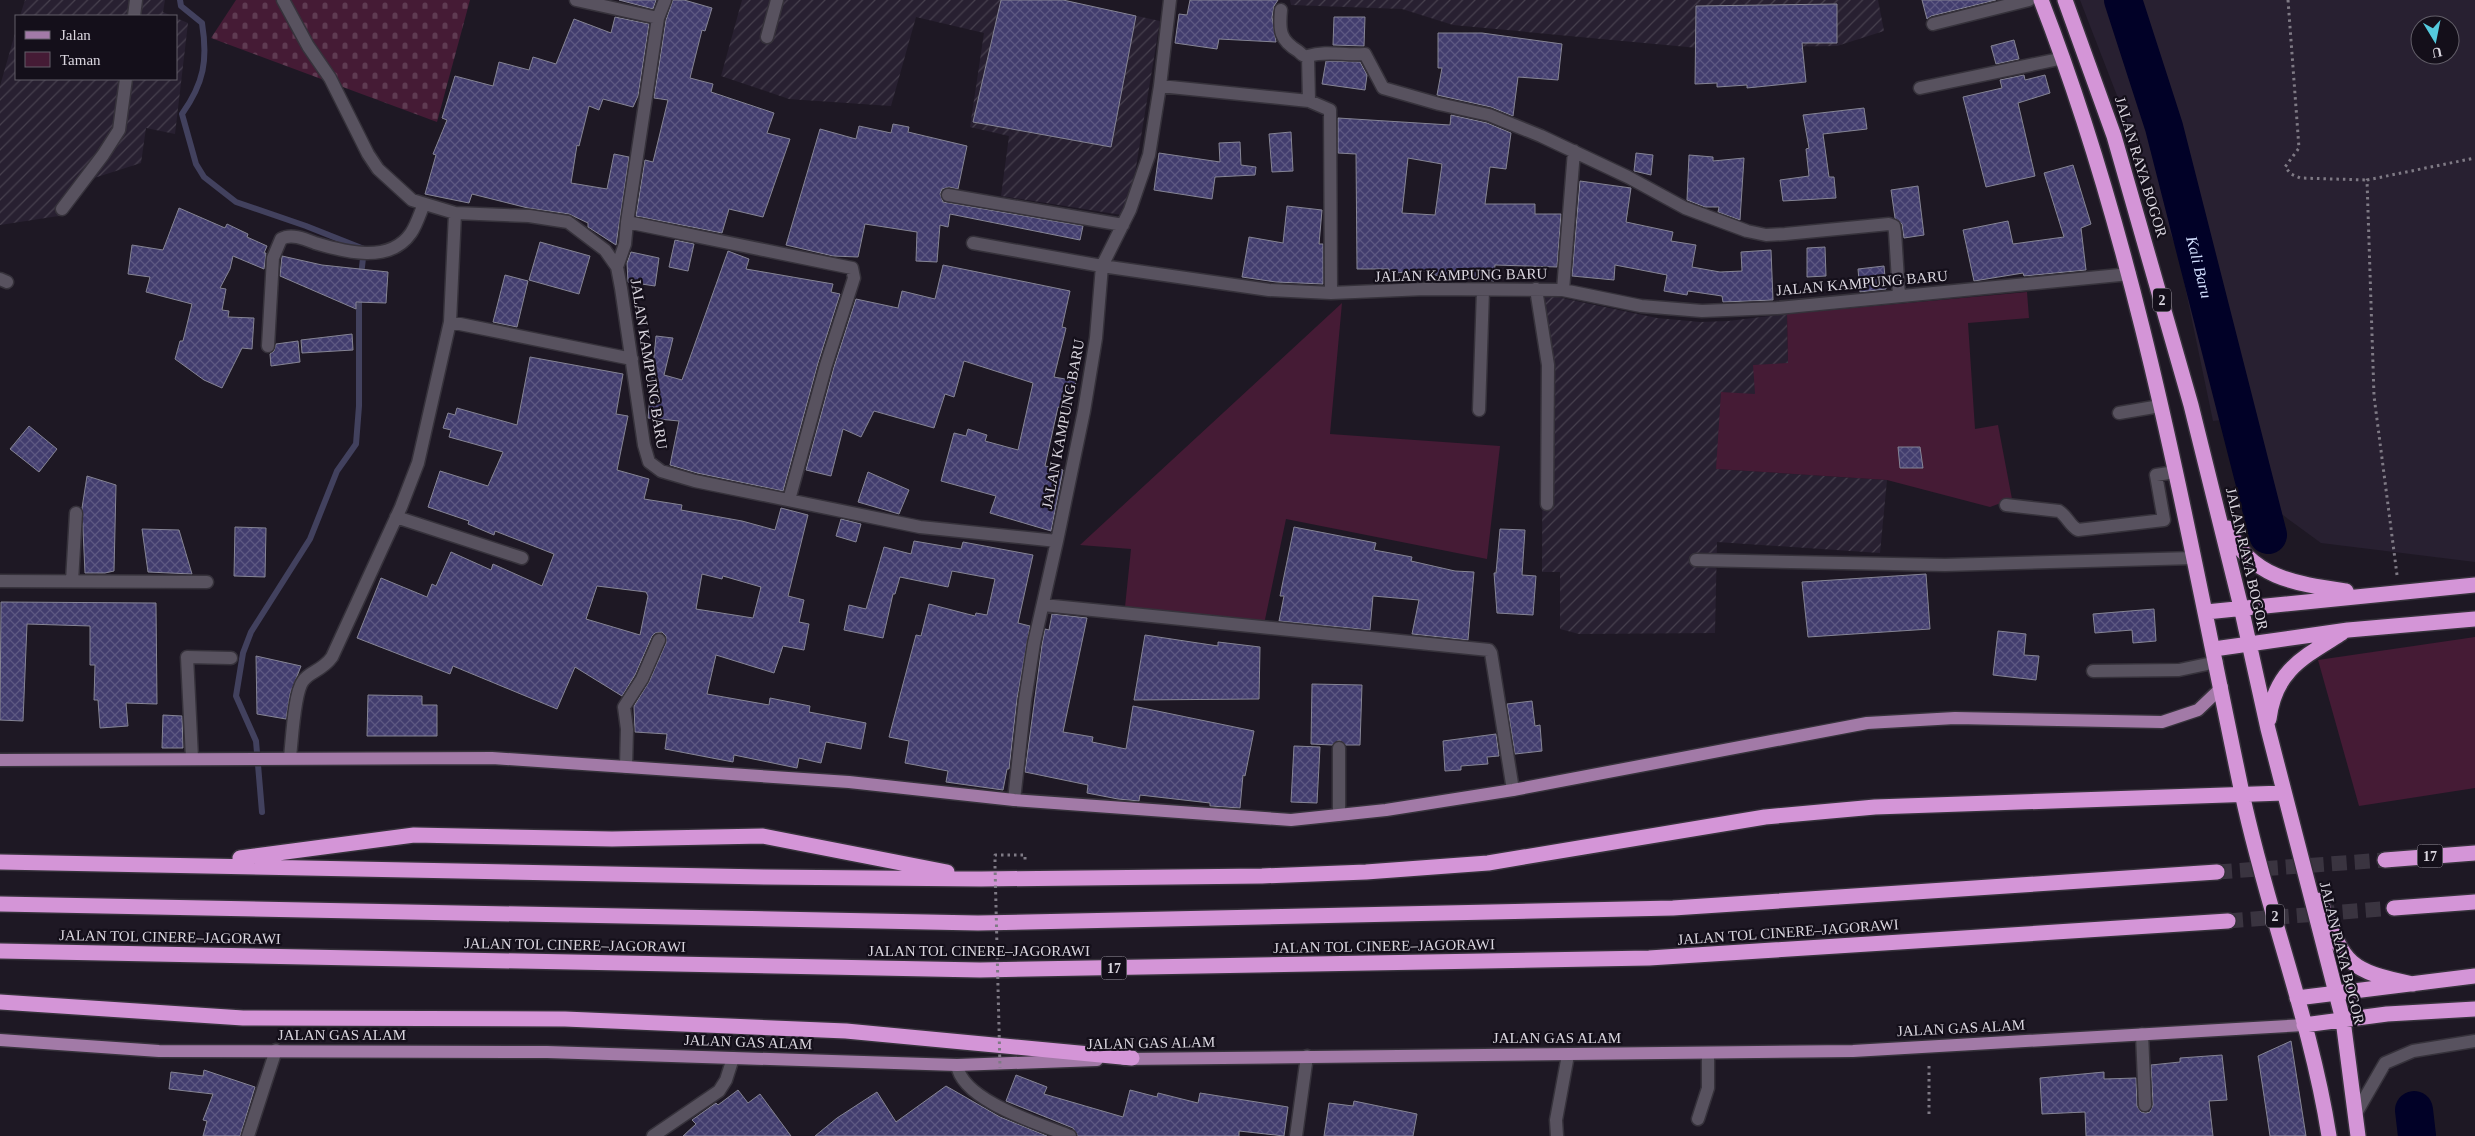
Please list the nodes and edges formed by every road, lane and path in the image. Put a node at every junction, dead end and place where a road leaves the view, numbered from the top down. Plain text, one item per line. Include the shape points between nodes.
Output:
1 (136, 0) edge
2 (283, 0) edge
3 (576, 0) edge
4 (664, 0) edge
5 (777, 0) edge
6 (1170, 0) edge
7 (2029, 0) edge
8 (2042, 0) edge
9 (2064, 0) edge
10 (2288, 0) edge
11 (1281, 10) dead end
12 (134, 15) edge
13 (658, 18) junction
14 (1933, 24) dead end
15 (767, 37) dead end
16 (1308, 56) junction
17 (2064, 58) junction
18 (126, 80) edge
19 (1160, 86) junction
20 (1920, 88) dead end
21 (1309, 100) junction
22 (1574, 151) junction
23 (2475, 158) edge
24 (2367, 180) junction
25 (948, 195) dead end
26 (424, 204) junction
27 (62, 209) dead end
28 (455, 213) junction
29 (627, 222) junction
30 (1123, 225) junction
31 (973, 243) dead end
32 (1102, 266) junction
33 (616, 267) junction
34 (2130, 274) junction
35 (1536, 289) junction
36 (1484, 290) junction
37 (1563, 290) junction
38 (1331, 293) junction
39 (1900, 296) junction
40 (450, 322) junction
41 (268, 346) dead end
42 (632, 359) junction
43 (2160, 406) junction
44 (1479, 410) dead end
45 (2119, 413) dead end
46 (2175, 472) junction
47 (2215, 499) junction
48 (789, 500) junction
49 (1547, 504) dead end
50 (2006, 505) dead end
51 (76, 513) dead end
52 (396, 517) junction
53 (1056, 542) junction
54 (522, 558) dead end
55 (2194, 558) junction
56 (1696, 560) dead end
57 (0, 581) edge
58 (72, 581) junction
59 (207, 582) dead end
60 (2475, 585) edge
61 (2399, 591) junction
62 (2371, 594) junction
63 (1044, 605) junction
64 (2241, 607) junction
65 (2206, 612) junction
66 (2475, 619) edge
67 (2348, 630) junction
68 (659, 640) dead end
69 (2248, 644) junction
70 (2216, 656) junction
71 (231, 658) dead end
72 (2093, 671) dead end
73 (2222, 687) junction
74 (2268, 730) junction
75 (1339, 748) dead end
76 (290, 757) junction
77 (192, 758) junction
78 (0, 760) edge
79 (626, 767) junction
80 (1512, 790) junction
81 (2284, 793) junction
82 (2243, 796) junction
83 (1014, 800) junction
84 (1339, 815) junction
85 (2296, 838) junction
86 (2475, 853) edge
87 (995, 855) dead end
88 (1025, 855) dead end
89 (2385, 860) tunnel mouth
90 (0, 862) edge
91 (191, 864) junction
92 (995, 866) dead end
93 (2217, 872) tunnel mouth
94 (981, 880) junction
95 (2475, 902) edge
96 (0, 904) edge
97 (2394, 908) tunnel mouth
98 (2228, 921) tunnel mouth
99 (0, 951) edge
100 (2475, 976) edge
101 (2413, 984) junction
102 (2336, 993) junction
103 (2296, 998) junction
104 (0, 1002) edge
105 (2475, 1009) edge
106 (2343, 1020) junction
107 (2304, 1025) junction
108 (2142, 1034) junction
109 (0, 1040) edge
110 (2475, 1041) edge
111 (1929, 1046) junction
112 (276, 1050) junction
113 (1708, 1053) junction
114 (1568, 1055) junction
115 (1307, 1056) junction
116 (733, 1058) junction
117 (1132, 1058) junction
118 (957, 1065) junction
119 (1000, 1068) dead end
120 (2145, 1105) dead end
121 (1929, 1114) dead end
122 (2355, 1115) junction
123 (1698, 1119) dead end
124 (2328, 1130) edge
125 (248, 1136) edge
126 (653, 1136) edge
127 (1070, 1136) edge
128 (1296, 1136) edge
129 (1557, 1136) edge
130 (2358, 1136) edge

1 - 12 street
2 - 26 street, JALAN KAMPUNG BARU via 330,78 364,148 378,168 412,200
3 - 13 street
4 - 13 street
5 - 15 street
6 - 19 street
7 - 14 street
8 - 17 highway, 2
9 - 47 highway, JALAN RAYA BOGOR / 2 via 2114,136
10 - 24 path via 2299,148 2285,167 2300,178
11 - 16 street via 1280,26 1288,46
13 - 29 street
16 - 21 street
16 - 22 street via 1321,52 1350,56 1365,54 1383,88 1489,115
17 - 20 street
17 - 34 highway, 2 via 2095,150
18 - 27 street via 119,130
19 - 21 street
19 - 30 street via 1150,155
21 - 38 street via 1330,110
22 - 37 street
22 - 39 street via 1685,208 1747,231 1766,235 1839,227 1894,226
23 - 24 path
24 - 61 path via 2374,396
25 - 30 street
26 - 28 street, JALAN KAMPUNG BARU
26 - 41 street via 412,232 402,243 374,255 300,238 285,236 281,239 273,258
28 - 33 street, JALAN KAMPUNG BARU via 530,216 568,222 605,250
28 - 40 street
29 - 33 street via 625,244
29 - 48 street via 852,268 854,278
30 - 32 street
31 - 32 street
32 - 38 street, JALAN KAMPUNG BARU via 1269,290
32 - 53 street, JALAN KAMPUNG BARU via 1096,338
33 - 42 street, JALAN KAMPUNG BARU
34 - 39 street, JALAN KAMPUNG BARU
34 - 43 highway, 2
35 - 36 street, JALAN KAMPUNG BARU
35 - 37 street, JALAN KAMPUNG BARU
35 - 49 street via 1548,364
36 - 38 street, JALAN KAMPUNG BARU via 1425,288
36 - 44 street
37 - 39 street, JALAN KAMPUNG BARU via 1641,306 1702,311 1777,308
40 - 42 street
40 - 52 street via 418,463
42 - 48 street, JALAN KAMPUNG BARU via 649,462 661,471
43 - 45 street
43 - 46 highway, 2
46 - 50 street via 2156,475 2164,520 2078,530 2059,511
46 - 55 highway, 2
47 - 62 highway via 2235,544 2259,567 2287,581
47 - 64 highway, JALAN RAYA BOGOR / 2
48 - 53 street, JALAN KAMPUNG BARU via 920,526
51 - 58 street
52 - 54 street
52 - 76 street via 332,657 323,668 307,676 299,688
53 - 63 street
55 - 56 street via 1945,564
55 - 65 highway, 2
57 - 58 street
58 - 59 street
60 - 61 highway
61 - 62 highway
62 - 64 highway
63 - 80 street via 1489,650
63 - 83 street via 1025,700
64 - 65 highway
64 - 69 highway, JALAN RAYA BOGOR / 2
65 - 70 highway, 2
66 - 67 highway
67 - 69 highway
67 - 74 highway via 2298,661 2281,679 2271,702
68 - 79 street via 642,679 624,707
69 - 70 highway
69 - 74 highway, JALAN RAYA BOGOR / 2
70 - 72 street via 2179,670
70 - 73 highway, 2
71 - 77 street via 187,657
73 - 80 main road via 2198,710 2162,722 1955,718 1867,723
73 - 82 highway
74 - 81 highway, JALAN RAYA BOGOR / 2
75 - 84 street
76 - 77 main road
76 - 79 main road via 492,758
77 - 78 main road
79 - 83 main road via 849,782
80 - 84 main road
81 - 82 highway
81 - 85 highway, JALAN RAYA BOGOR / 2
82 - 94 highway via 1875,807 1765,817 1488,863 1366,872
82 - 103 highway, 2
83 - 84 main road via 1290,820
85 - 101 highway via 2337,944 2347,958 2358,969 2373,976
85 - 102 highway, JALAN RAYA BOGOR / 2
86 - 89 highway, 17
87 - 88 path
90 - 91 highway
91 - 94 highway
91 - 94 highway via 414,835 612,839 763,836
92 - 119 path, bridge
93 - 96 highway, JALAN TOL CINERE–JAGORAWI via 1673,908 978,923
95 - 97 highway
98 - 99 highway, JALAN TOL CINERE–JAGORAWI / 17 via 1649,958 990,970
100 - 101 highway
101 - 102 highway
102 - 103 highway
102 - 106 highway, JALAN RAYA BOGOR / 2
103 - 107 highway
104 - 117 highway via 242,1018 565,1019 846,1031
105 - 106 highway
106 - 107 highway
106 - 122 highway, JALAN RAYA BOGOR / 2
107 - 108 main road, JALAN GAS ALAM
107 - 124 highway
108 - 111 main road, JALAN GAS ALAM
108 - 120 street
109 - 112 main road, JALAN GAS ALAM via 159,1051
110 - 122 street via 2413,1051 2385,1062
111 - 113 main road, JALAN GAS ALAM via 1853,1051
111 - 121 path
112 - 116 main road, JALAN GAS ALAM via 547,1052
112 - 125 street
113 - 114 main road, JALAN GAS ALAM
113 - 123 street via 1708,1088
114 - 115 main road, JALAN GAS ALAM
114 - 129 street via 1556,1120
115 - 117 main road, JALAN GAS ALAM
115 - 128 street
116 - 118 main road, JALAN GAS ALAM
116 - 126 street via 726,1080 718,1091
117 - 118 main road, JALAN GAS ALAM
118 - 127 street via 962,1079 998,1108
122 - 130 highway, JALAN RAYA BOGOR / 2

